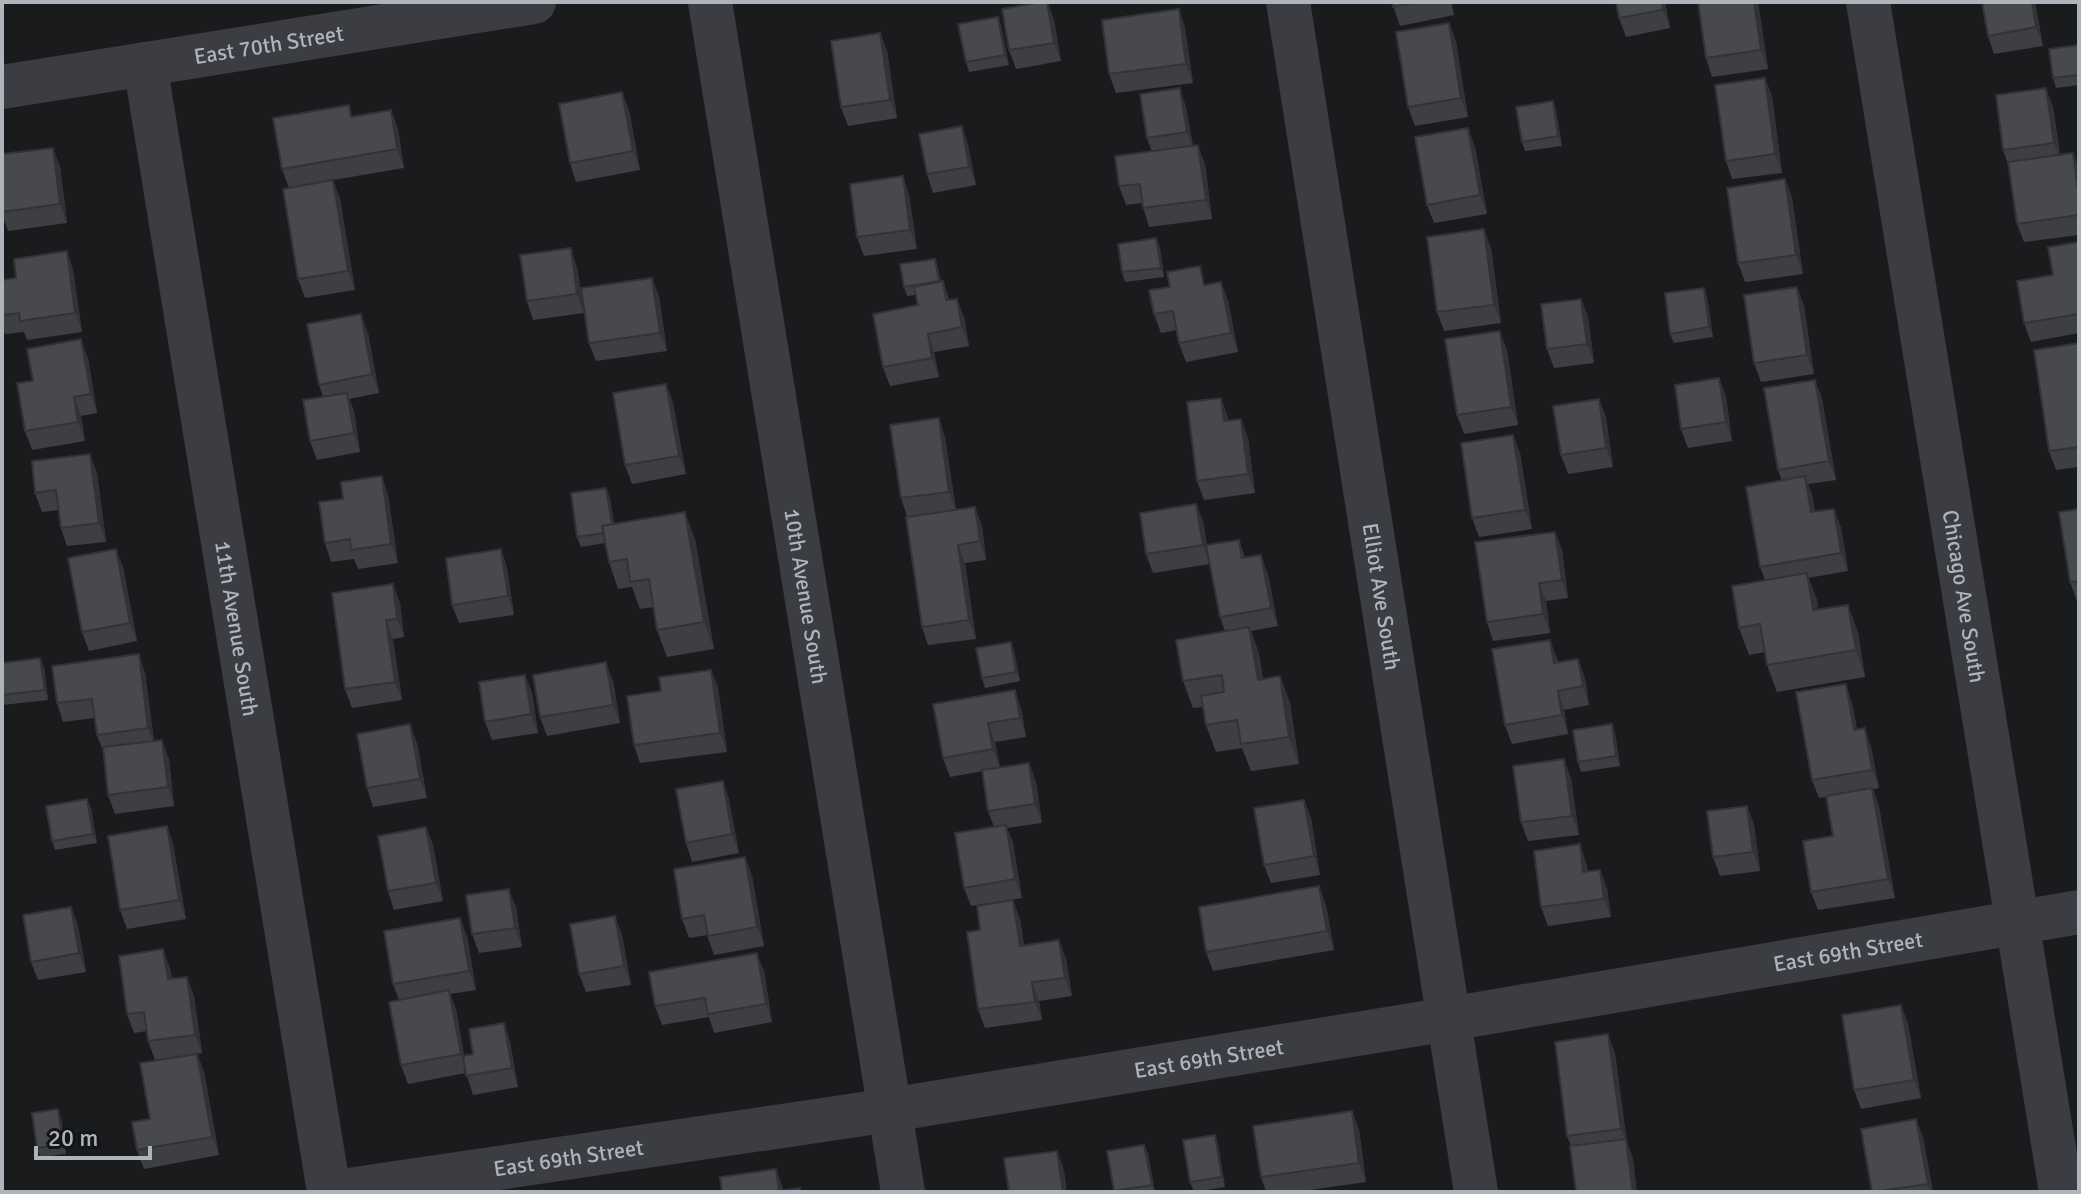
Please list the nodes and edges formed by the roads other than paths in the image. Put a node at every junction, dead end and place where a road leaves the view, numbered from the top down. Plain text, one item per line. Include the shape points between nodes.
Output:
1 (534, 2) edge
2 (710, 2) edge
3 (1288, 2) edge
4 (1868, 2) edge
5 (145, 64) junction
6 (2, 87) edge
7 (2079, 912) edge
8 (2016, 922) junction
9 (1449, 1019) junction
10 (890, 1110) junction
11 (332, 1192) edge
12 (903, 1192) edge
13 (1476, 1192) edge
14 (2061, 1192) edge

1 - 5 street, East 70th Street
2 - 10 street, 10th Avenue South
3 - 9 street, Elliot Ave South
4 - 8 street, Chicago Ave South
5 - 6 street, East 70th Street
5 - 11 street, 11th Avenue South
7 - 8 street, East 69th Street
8 - 9 street, East 69th Street
8 - 14 street, Chicago Ave South
9 - 10 street, East 69th Street
9 - 13 street, Elliot Ave South
10 - 11 street, East 69th Street
10 - 12 street, 10th Avenue South

